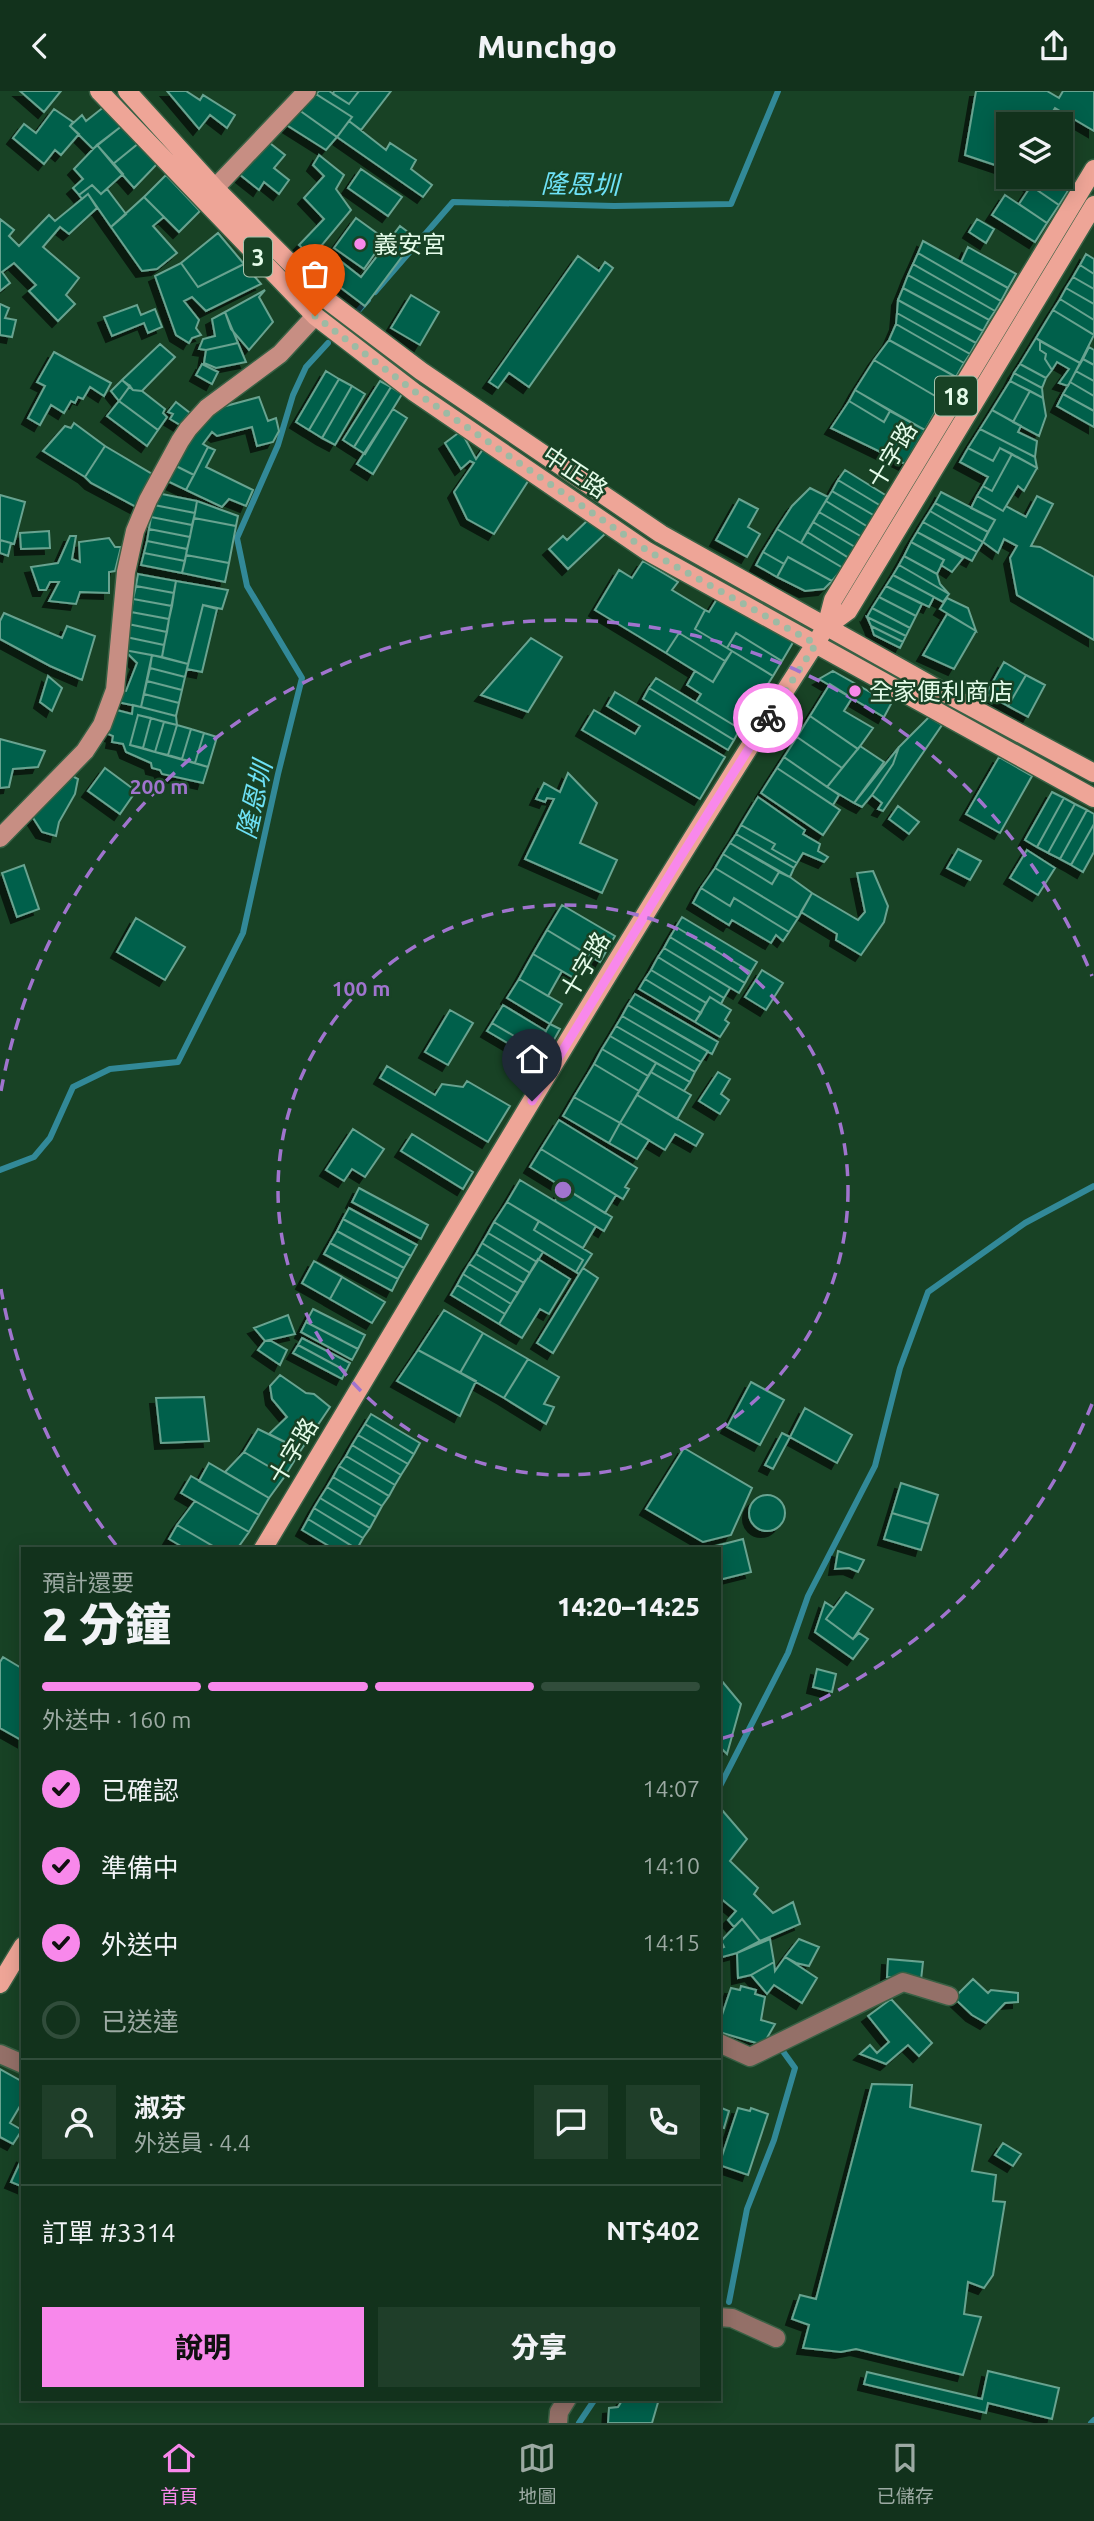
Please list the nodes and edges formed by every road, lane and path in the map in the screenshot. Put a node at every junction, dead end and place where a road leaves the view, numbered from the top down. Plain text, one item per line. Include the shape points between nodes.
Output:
1 (99, 91) edge
2 (127, 91) edge
3 (307, 91) edge
4 (1094, 169) edge
5 (208, 193) junction
6 (1094, 205) edge
7 (327, 300) junction
8 (315, 316) junction
9 (825, 627) junction
10 (816, 644) junction
11 (1094, 773) edge
12 (1094, 799) edge
13 (0, 838) edge
14 (264, 1547) edge
15 (21, 1949) edge
16 (0, 1984) edge
17 (949, 1996) dead end
18 (721, 2044) edge
19 (0, 2054) edge
20 (21, 2063) edge
21 (721, 2317) edge
22 (776, 2338) dead end
23 (566, 2401) edge
24 (558, 2423) edge

1 - 5 main road, 中正路 / 3
2 - 5 main road, 中正路 / 3
3 - 5 street
4 - 9 main road, 十字路 / 18 via 833,600
5 - 7 main road, 中正路 / 3
5 - 8 main road, 中正路 / 3
6 - 9 main road, 十字路 / 18 via 848,611
7 - 8 main road
7 - 9 main road, 中正路 / 3 via 421,371 661,534
8 - 10 main road, 中正路 / 3 via 414,391 648,551
8 - 13 street via 265,366 207,408 180,441 135,531 126,572 115,690 102,725 85,751
9 - 10 main road, 十字路 / 18
9 - 11 main road, 中正路 / 3
10 - 12 main road, 中正路 / 3
10 - 14 main road, 十字路 / 18 via 649,908
15 - 16 main road
17 - 18 street via 903,1982 750,2057
19 - 20 street
21 - 22 street
23 - 24 street

